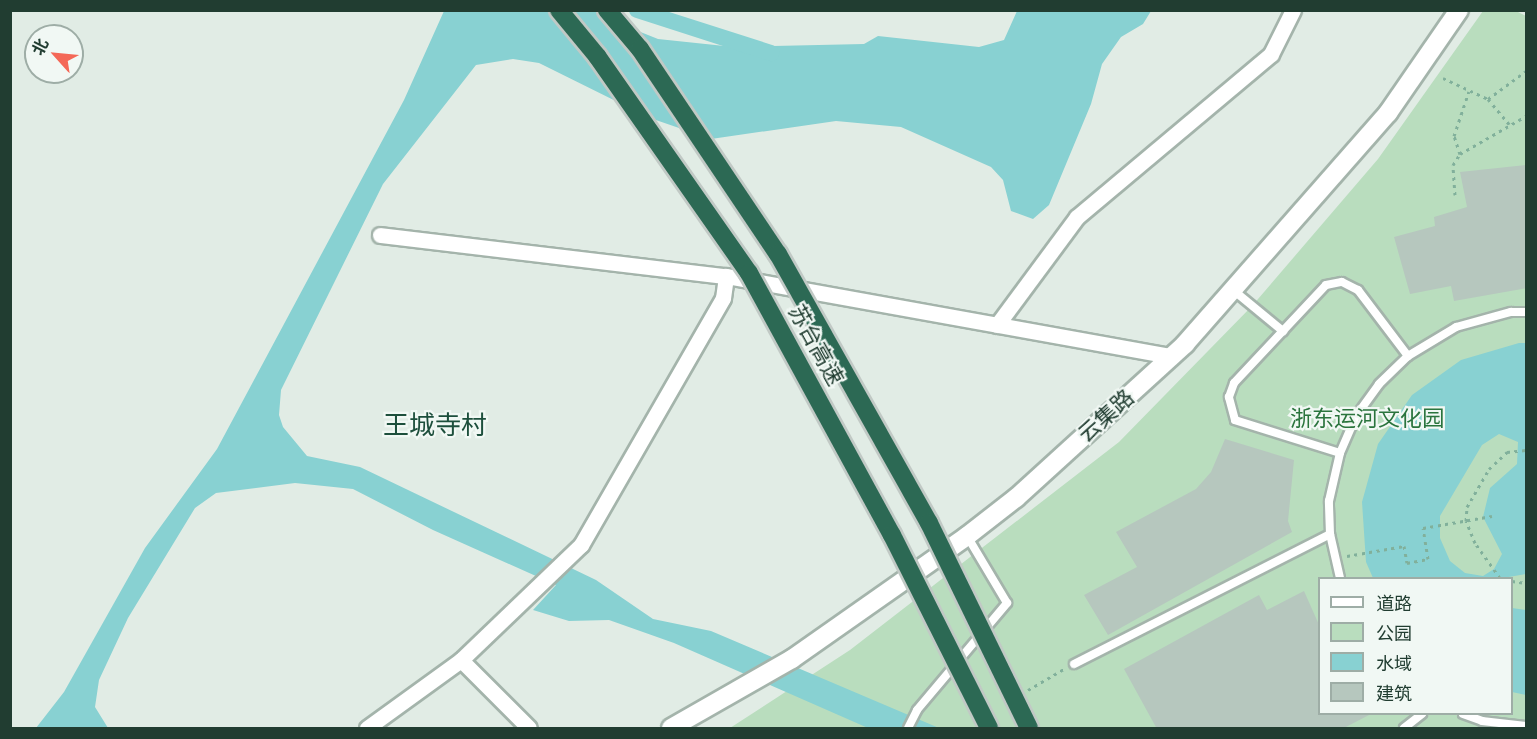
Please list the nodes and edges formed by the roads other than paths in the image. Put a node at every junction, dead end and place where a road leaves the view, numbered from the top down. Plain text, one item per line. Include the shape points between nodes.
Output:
1 (559, 10) edge
2 (607, 10) edge
3 (1293, 10) edge
4 (1459, 10) edge
5 (380, 235) dead end
6 (726, 276) junction
7 (1233, 290) junction
8 (1527, 312) edge
9 (997, 325) junction
10 (1283, 331) junction
11 (1172, 356) junction
12 (1408, 356) junction
13 (1340, 453) junction
14 (1330, 534) junction
15 (967, 536) junction
16 (1340, 577) edge
17 (461, 660) junction
18 (1074, 664) dead end
19 (1421, 715) edge
20 (1466, 715) edge
21 (1527, 726) edge
22 (367, 729) edge
23 (529, 729) edge
24 (670, 729) edge
25 (908, 729) edge
26 (989, 729) edge
27 (1029, 729) edge
28 (1404, 729) edge

1 - 26 highway, 苏台高速, bridge via 597,56 749,273 892,535
2 - 27 highway, 苏台高速, bridge via 640,49 778,254 928,523
3 - 9 street via 1272,54 1077,218
4 - 7 street, 云集路 via 1388,113
5 - 6 street
6 - 9 street
6 - 17 street via 723,298 581,545
7 - 10 lane
7 - 11 street, 云集路
8 - 12 lane via 1511,312 1456,327
9 - 11 street
10 - 12 lane via 1326,285 1342,282 1358,290
10 - 13 lane via 1234,383 1229,397 1235,420
11 - 15 street, 云集路 via 1016,498
12 - 13 lane via 1379,384 1356,416
13 - 14 lane via 1329,501
14 - 16 lane
14 - 18 lane
15 - 24 street, 云集路 via 792,659
15 - 25 lane via 1007,603 917,710
17 - 22 street
17 - 23 street
19 - 28 lane
20 - 21 lane via 1482,721

